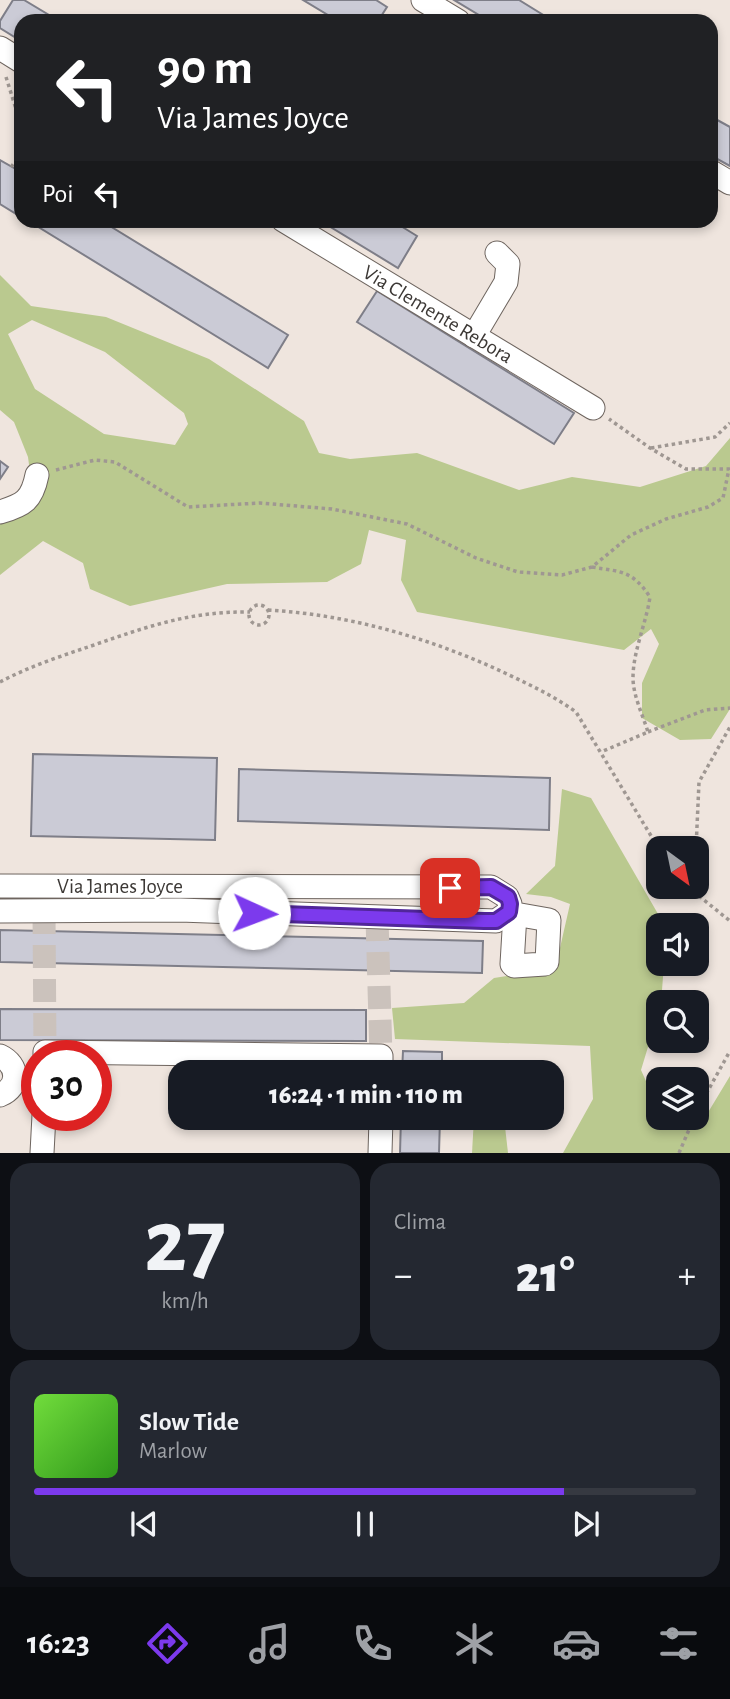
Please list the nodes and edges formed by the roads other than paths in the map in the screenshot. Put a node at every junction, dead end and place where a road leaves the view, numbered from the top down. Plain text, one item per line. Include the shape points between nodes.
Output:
1 (296, 228) edge
2 (497, 253) dead end
3 (474, 336) junction
4 (593, 408) road end
5 (37, 475) road end
6 (0, 512) edge
7 (0, 886) edge
8 (0, 911) edge
9 (0, 1056) edge
10 (112, 1056) edge
11 (228, 1060) edge
12 (0, 1096) edge
13 (381, 1130) edge
14 (43, 1131) edge
15 (42, 1153) edge
16 (380, 1153) edge

1 - 3 street, Via Clemente Rebora
2 - 3 street via 508,264 506,282
3 - 4 street, Via Clemente Rebora
5 - 6 street via 30,498
7 - 8 street, Via James Joyce via 491,887 508,897 512,913 484,921 180,911
9 - 12 street via 12,1065 15,1077 11,1089
10 - 11 street
13 - 16 street
14 - 15 street

